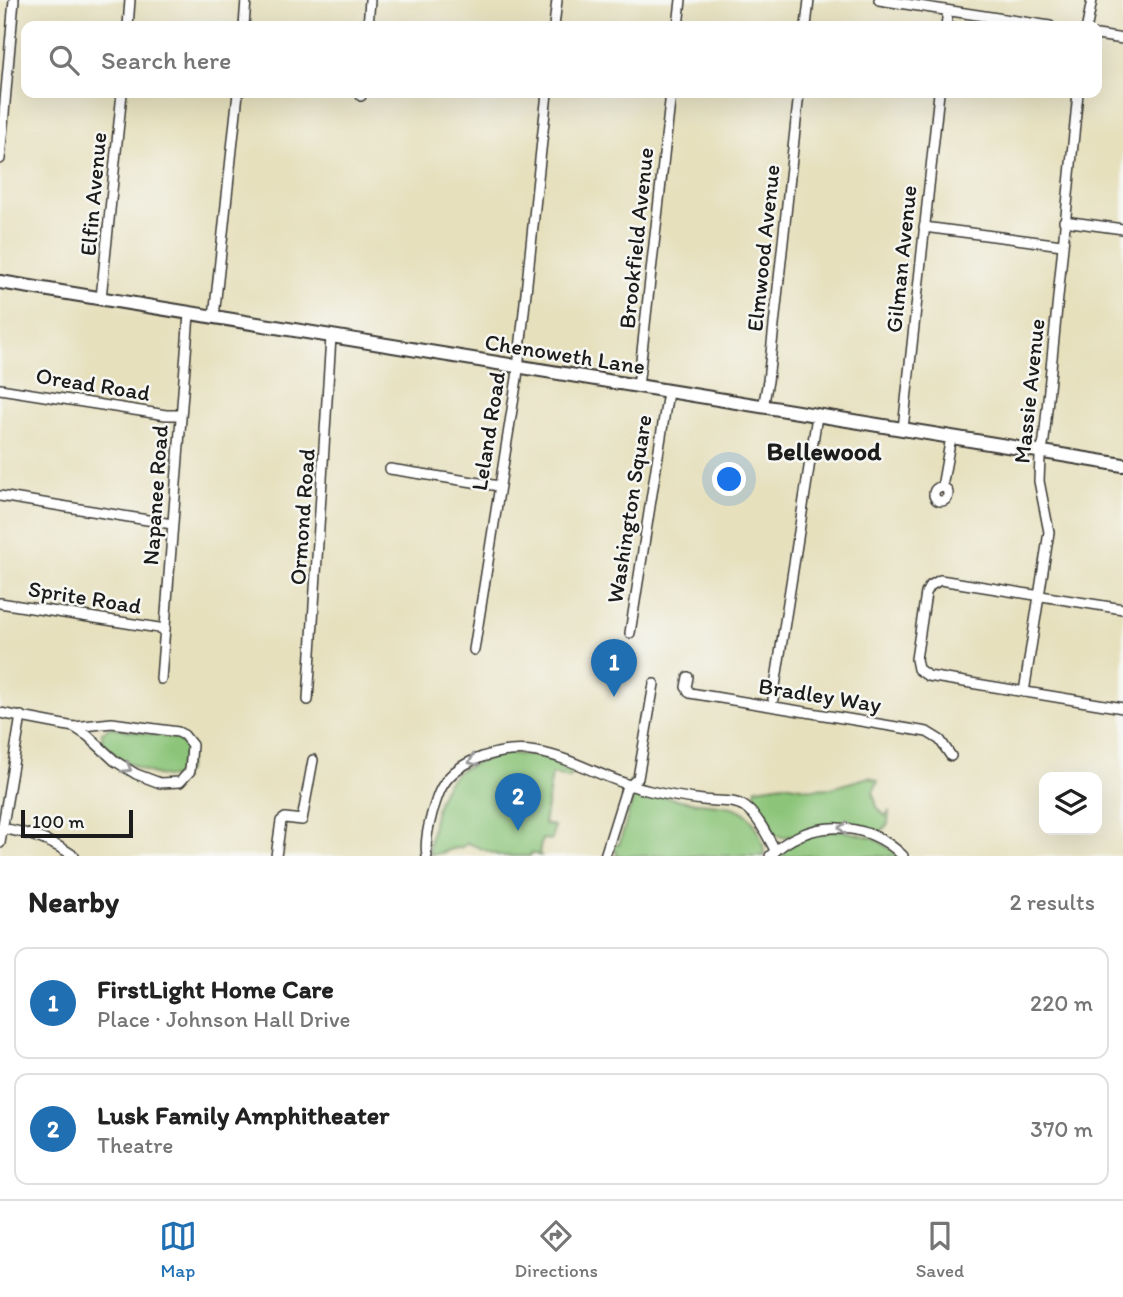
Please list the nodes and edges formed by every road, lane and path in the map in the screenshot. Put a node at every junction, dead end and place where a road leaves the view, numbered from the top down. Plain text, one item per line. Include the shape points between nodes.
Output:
1 (14, 0) edge
2 (130, 0) edge
3 (246, 0) edge
4 (370, 0) edge
5 (557, 0) edge
6 (681, 0) edge
7 (809, 0) edge
8 (879, 0) edge
9 (1092, 0) edge
10 (948, 11) junction
11 (128, 21) edge
12 (244, 21) edge
13 (368, 21) edge
14 (555, 21) edge
15 (679, 21) edge
16 (807, 21) edge
17 (947, 21) edge
18 (1015, 21) edge
19 (1088, 21) edge
20 (1102, 36) edge
21 (1123, 38) edge
22 (121, 98) edge
23 (237, 98) edge
24 (546, 98) edge
25 (670, 98) edge
26 (798, 98) edge
27 (938, 98) edge
28 (1077, 98) edge
29 (0, 159) edge
30 (1064, 220) junction
31 (924, 227) junction
32 (1123, 229) edge
33 (1062, 245) junction
34 (0, 282) edge
35 (101, 298) junction
36 (188, 314) junction
37 (214, 317) junction
38 (331, 337) junction
39 (517, 367) junction
40 (638, 387) junction
41 (0, 389) edge
42 (668, 392) junction
43 (763, 407) junction
44 (180, 415) junction
45 (817, 416) junction
46 (903, 429) junction
47 (951, 437) junction
48 (1041, 452) junction
49 (1123, 465) edge
50 (390, 469) dead end
51 (499, 486) junction
52 (942, 487) dead end
53 (0, 496) edge
54 (172, 524) junction
55 (1039, 596) junction
56 (0, 603) edge
57 (1123, 610) edge
58 (164, 629) junction
59 (630, 633) dead end
60 (474, 650) dead end
61 (688, 677) dead end
62 (161, 679) dead end
63 (654, 684) dead end
64 (1024, 692) junction
65 (773, 699) dead end
66 (308, 701) dead end
67 (1123, 708) edge
68 (0, 713) edge
69 (21, 716) junction
70 (0, 719) edge
71 (105, 723) junction
72 (74, 727) junction
73 (96, 743) junction
74 (951, 756) dead end
75 (313, 760) dead end
76 (631, 785) junction
77 (2, 828) edge
78 (0, 842) edge
79 (773, 853) edge
80 (74, 856) edge
81 (276, 856) edge
82 (427, 856) edge
83 (606, 856) edge
84 (903, 856) edge

1 - 29 street
2 - 11 street
3 - 12 street
4 - 13 street
5 - 14 street
6 - 15 street
7 - 16 street
8 - 10 street
9 - 19 street
10 - 17 street
10 - 18 street
20 - 21 street
22 - 35 street, Elfin Avenue
23 - 37 street
24 - 39 street, Leland Road
25 - 40 street, Brookfield Avenue
26 - 43 street, Elmwood Avenue
27 - 31 street, Gilman Avenue
28 - 30 street, Massie Avenue
30 - 32 street
30 - 33 street, Massie Avenue
31 - 33 street
31 - 46 street, Gilman Avenue
33 - 48 street, Massie Avenue
34 - 35 main road, Chenoweth Lane
35 - 36 main road, Chenoweth Lane
36 - 37 main road, Chenoweth Lane
36 - 44 street, Napanee Road
37 - 38 main road, Chenoweth Lane
38 - 39 main road, Chenoweth Lane
38 - 66 street, Ormond Road
39 - 40 main road, Chenoweth Lane
39 - 51 street, Leland Road
40 - 42 main road, Chenoweth Lane
41 - 44 street, Oread Road
42 - 43 main road, Chenoweth Lane
42 - 59 street, Washington Square
43 - 45 main road, Chenoweth Lane
44 - 54 street, Napanee Road
45 - 46 main road, Chenoweth Lane
45 - 65 street
46 - 47 main road, Chenoweth Lane
47 - 48 main road, Chenoweth Lane
47 - 52 street
48 - 49 main road, Chenoweth Lane
48 - 55 street, Massie Avenue via 1039,481 1049,532
50 - 51 street
51 - 60 street, Leland Road
53 - 54 street
54 - 58 street, Napanee Road
55 - 57 street
55 - 64 street, Massie Avenue
55 - 64 street via 945,581 935,582 926,593 916,662 920,672
56 - 58 street, Sprite Road
58 - 62 street, Napanee Road
61 - 74 street, Bradley Way via 690,692 927,732 940,740
63 - 76 street via 638,778
64 - 67 street
68 - 69 street
68 - 70 street
69 - 72 street
69 - 77 street
71 - 72 street
71 - 73 street via 97,732
73 -> 71 street via 126,768 160,783 180,782 190,771 193,750 184,735
72 - 73 street
75 - 81 street via 302,820 282,821
76 - 79 street via 743,805 756,818
76 -> 82 street via 539,751 493,752 463,765 440,788
76 - 83 street
77 - 78 street
77 - 80 street via 47,839
84 -> 79 street via 884,840 846,828 798,836

